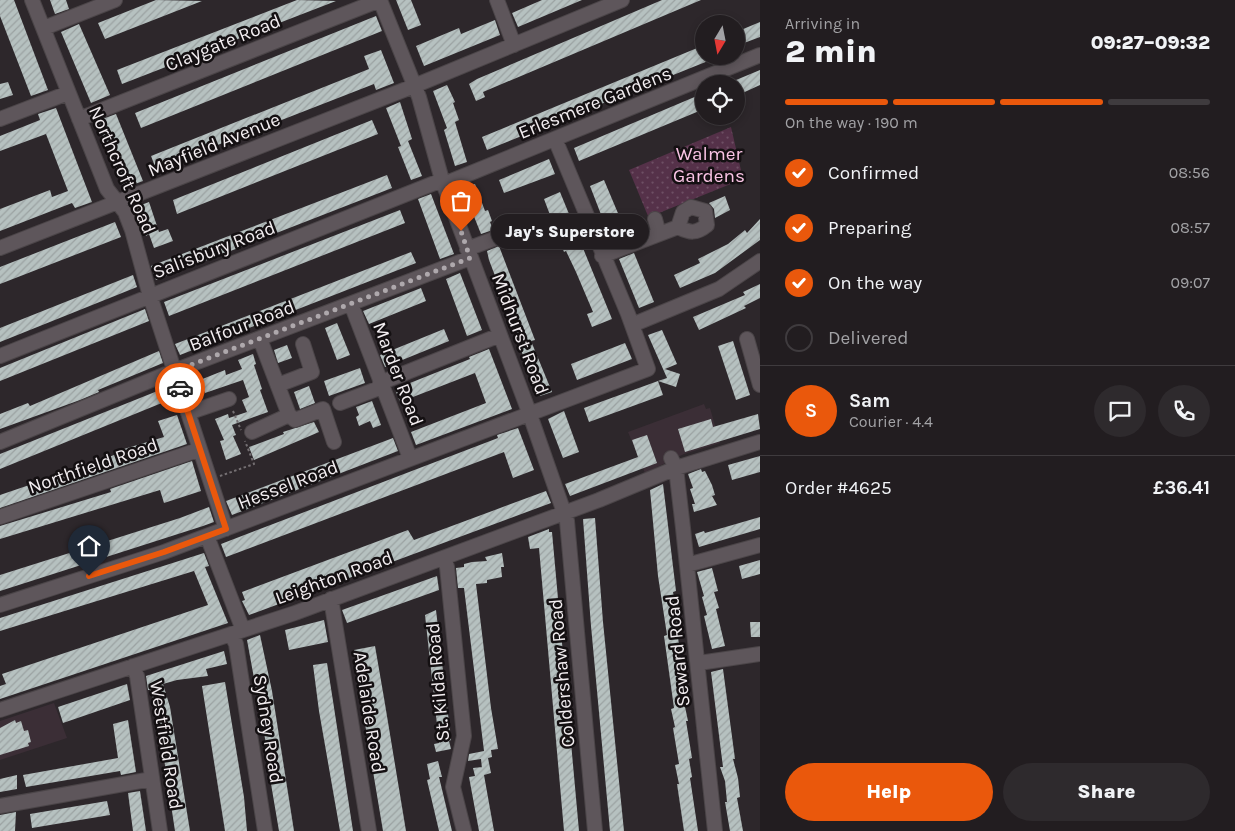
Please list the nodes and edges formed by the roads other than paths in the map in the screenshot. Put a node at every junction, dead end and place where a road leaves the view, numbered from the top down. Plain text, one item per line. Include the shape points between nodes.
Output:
1 (32, 0) edge
2 (115, 0) edge
3 (380, 0) edge
4 (497, 0) edge
5 (622, 0) edge
6 (44, 28) junction
7 (514, 45) junction
8 (760, 55) edge
9 (414, 86) junction
10 (68, 92) junction
11 (0, 119) edge
12 (79, 119) junction
13 (555, 140) junction
14 (443, 182) junction
15 (117, 203) junction
16 (654, 219) dead end
17 (678, 227) dead end
18 (507, 234) dead end
19 (659, 234) junction
20 (0, 248) edge
21 (469, 253) junction
22 (602, 256) junction
23 (760, 261) edge
24 (150, 296) junction
25 (350, 304) junction
26 (632, 325) junction
27 (500, 335) junction
28 (260, 339) junction
29 (747, 339) dead end
30 (303, 344) dead end
31 (0, 356) edge
32 (175, 371) junction
33 (278, 385) junction
34 (381, 385) junction
35 (760, 385) edge
36 (229, 398) road end
37 (340, 403) dead end
38 (530, 412) junction
39 (188, 414) junction
40 (289, 415) junction
41 (252, 432) dead end
42 (0, 442) edge
43 (334, 442) dead end
44 (760, 442) edge
45 (198, 450) junction
46 (410, 458) junction
47 (673, 463) junction
48 (565, 513) junction
49 (0, 517) edge
50 (226, 529) junction
51 (207, 536) junction
52 (760, 545) edge
53 (444, 558) junction
54 (687, 564) junction
55 (331, 599) junction
56 (0, 605) edge
57 (237, 632) junction
58 (760, 654) edge
59 (699, 663) junction
60 (133, 666) junction
61 (0, 710) edge
62 (152, 780) junction
63 (0, 806) edge
64 (160, 831) edge
65 (265, 831) edge
66 (369, 831) edge
67 (464, 831) edge
68 (595, 831) edge
69 (715, 831) edge

1 - 6 street, Northcroft Road
2 - 6 street
3 - 9 street, Midhurst Road
3 - 12 street, Claygate Road
4 - 7 street
5 - 7 street, Mayfield Avenue
6 - 10 street, Northcroft Road
7 - 9 street, Mayfield Avenue
8 - 13 street, Erlesmere Gardens
9 - 14 street, Midhurst Road
9 - 15 street, Mayfield Avenue
10 - 11 street
10 - 12 street, Northcroft Road
12 - 15 street, Northcroft Road via 107,189
13 - 14 street, Erlesmere Gardens
13 - 22 street
14 - 21 street, Midhurst Road
14 - 24 street, Salisbury Road
15 - 20 street, Mayfield Avenue
15 - 24 street, Northcroft Road via 125,212 132,230
16 - 19 street
17 - 19 street
18 - 21 street, Balfour Road
19 - 22 street
21 - 25 street, Balfour Road
21 - 27 street, Midhurst Road
22 - 26 street
23 - 26 street via 719,289
24 - 31 street, Salisbury Road
24 - 32 street, Northcroft Road
25 - 28 street, Balfour Road
25 - 34 street, Marder Road
26 - 38 street, Hessel Road via 648,369
27 - 34 street
27 - 38 street, Midhurst Road
28 - 32 street, Balfour Road
28 - 33 street
29 - 35 street
30 - 33 street via 312,372
32 - 39 street, Northcroft Road
32 - 42 street, Balfour Road
33 - 40 street
34 - 37 street
34 - 46 street, Marder Road
36 - 39 street
38 - 46 street, Hessel Road
38 - 48 street, Midhurst Road
39 - 45 street, Northcroft Road
40 - 41 street
40 - 43 street via 295,420 322,409
44 - 47 street, Leighton Road
45 - 49 street, Northfield Road
45 - 50 street, Northcroft Road
46 - 50 street, Hessel Road
47 - 48 street, Leighton Road via 644,483
47 - 54 street, Seward Road
48 - 53 street, Leighton Road
48 - 68 street, Coldershaw Road
50 - 51 street, Hessel Road
51 - 56 street, Hessel Road
51 - 57 street, Sydney Road
52 - 54 street
53 - 55 street, Leighton Road
53 - 67 street, St. Kilda Road via 464,736 453,787
54 - 59 street, Seward Road
55 - 57 street, Leighton Road
55 - 66 street, Adelaide Road
57 - 60 street, Leighton Road
57 - 65 street, Sydney Road via 236,644
58 - 59 street
59 - 69 street, Seward Road
60 - 61 street, Leighton Road
60 - 62 street, Westfield Road
62 - 63 street
62 - 64 street, Westfield Road

